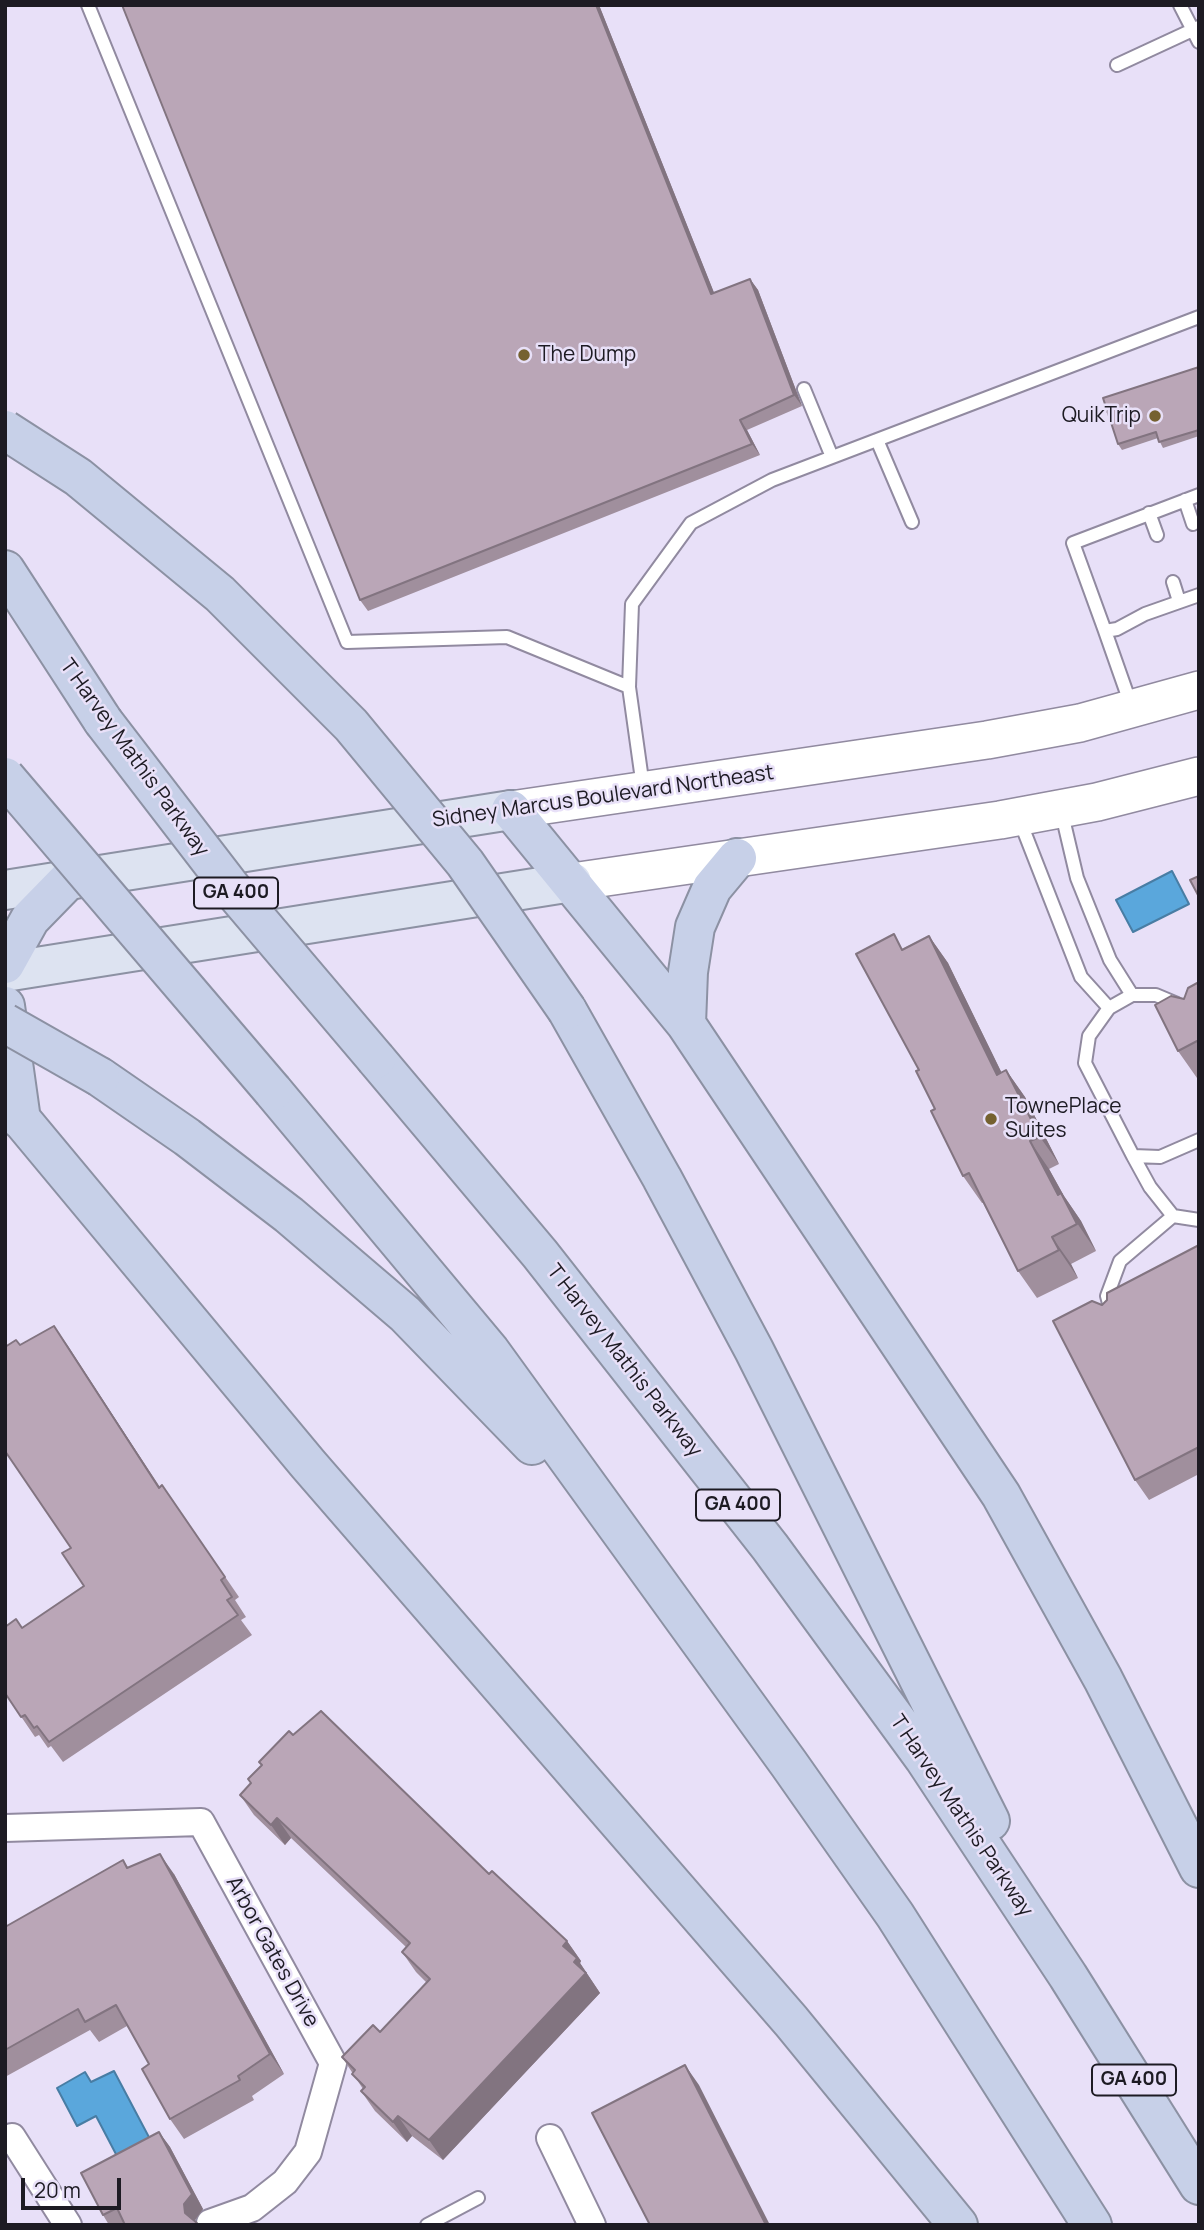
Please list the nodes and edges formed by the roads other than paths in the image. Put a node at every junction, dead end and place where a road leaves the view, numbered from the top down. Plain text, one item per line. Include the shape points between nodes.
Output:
1 (88, 5) edge
2 (1180, 5) edge
3 (1197, 33) edge
4 (1117, 65) dead end
5 (1199, 317) edge
6 (804, 389) dead end
7 (5, 430) edge
8 (877, 440) junction
9 (832, 457) junction
10 (1199, 495) edge
11 (1185, 500) junction
12 (1149, 513) junction
13 (912, 522) dead end
14 (1193, 524) dead end
15 (1157, 535) dead end
16 (5, 570) edge
17 (1173, 582) dead end
18 (1199, 594) edge
19 (1179, 601) junction
20 (1105, 631) junction
21 (629, 687) junction
22 (1199, 690) edge
23 (1132, 709) junction
24 (5, 776) edge
25 (1199, 776) edge
26 (643, 791) junction
27 (1061, 809) junction
28 (511, 810) junction
29 (1018, 817) junction
30 (737, 858) junction
31 (69, 879) junction
32 (572, 882) junction
33 (5, 890) edge
34 (5, 964) edge
35 (5, 972) edge
36 (1132, 995) junction
37 (5, 1006) edge
38 (1109, 1008) junction
39 (1199, 1019) edge
40 (5, 1023) edge
41 (686, 1024) junction
42 (13, 1110) edge
43 (1199, 1140) edge
44 (1133, 1156) junction
45 (1173, 1216) junction
46 (1199, 1220) edge
47 (1113, 1317) edge
48 (640, 1558) junction
49 (5, 1828) edge
50 (1199, 1868) edge
51 (1068, 1976) junction
52 (12, 2137) dead end
53 (550, 2138) dead end
54 (1199, 2185) edge
55 (478, 2198) dead end
56 (209, 2223) dead end
57 (68, 2225) edge
58 (427, 2225) edge
59 (592, 2225) edge
60 (958, 2225) edge
61 (1092, 2225) edge

1 - 21 lane via 347,642 507,637
2 - 3 lane
3 - 4 lane
5 - 8 lane
6 - 9 lane
7 - 51 highway, bridge via 78,477 220,594 351,725 465,863 567,1010 754,1350
8 - 9 lane
8 - 13 lane
9 - 21 lane via 772,480 691,523 632,604
10 - 11 lane
11 - 12 lane
11 - 14 lane
12 - 15 lane
12 - 20 lane via 1073,543
16 - 51 highway, T Harvey Mathis Parkway / GA 400, bridge via 103,721 228,883 540,1254 770,1547 924,1758
17 - 19 lane
18 - 19 lane
19 - 20 lane
20 - 23 lane
21 - 26 lane
22 - 23 main road, Sidney Marcus Boulevard Northeast
23 - 26 main road, Sidney Marcus Boulevard Northeast via 987,740
24 - 48 highway, bridge via 490,1351
25 - 27 main road
26 - 28 main road, Sidney Marcus Boulevard Northeast
27 - 29 main road
27 - 36 lane via 1077,878 1110,960
28 - 31 main road, Sidney Marcus Boulevard Northeast
28 - 32 highway
29 - 30 main road
29 - 38 lane via 1081,977
30 - 32 main road
30 - 41 highway via 712,888 695,927
31 - 33 main road, Sidney Marcus Boulevard Northeast
31 - 34 highway via 30,919
32 - 35 main road
32 - 41 highway
36 - 38 lane
36 - 39 lane via 1156,995
37 - 42 highway
38 - 44 lane via 1089,1036 1085,1063
40 - 48 highway, bridge via 100,1077 289,1215 405,1314
41 - 50 highway via 1007,1504
42 - 60 highway via 308,1464 791,2021
43 - 44 lane via 1160,1157
44 - 45 lane
45 - 46 lane
45 - 47 lane via 1120,1261 1107,1296
48 - 61 highway via 895,1915
49 - 56 street, Arbor Gates Drive via 201,1822 333,2063 308,2152 285,2182 253,2208
51 - 54 highway, T Harvey Mathis Parkway / GA 400
52 - 57 street
53 - 59 street
55 - 58 lane

